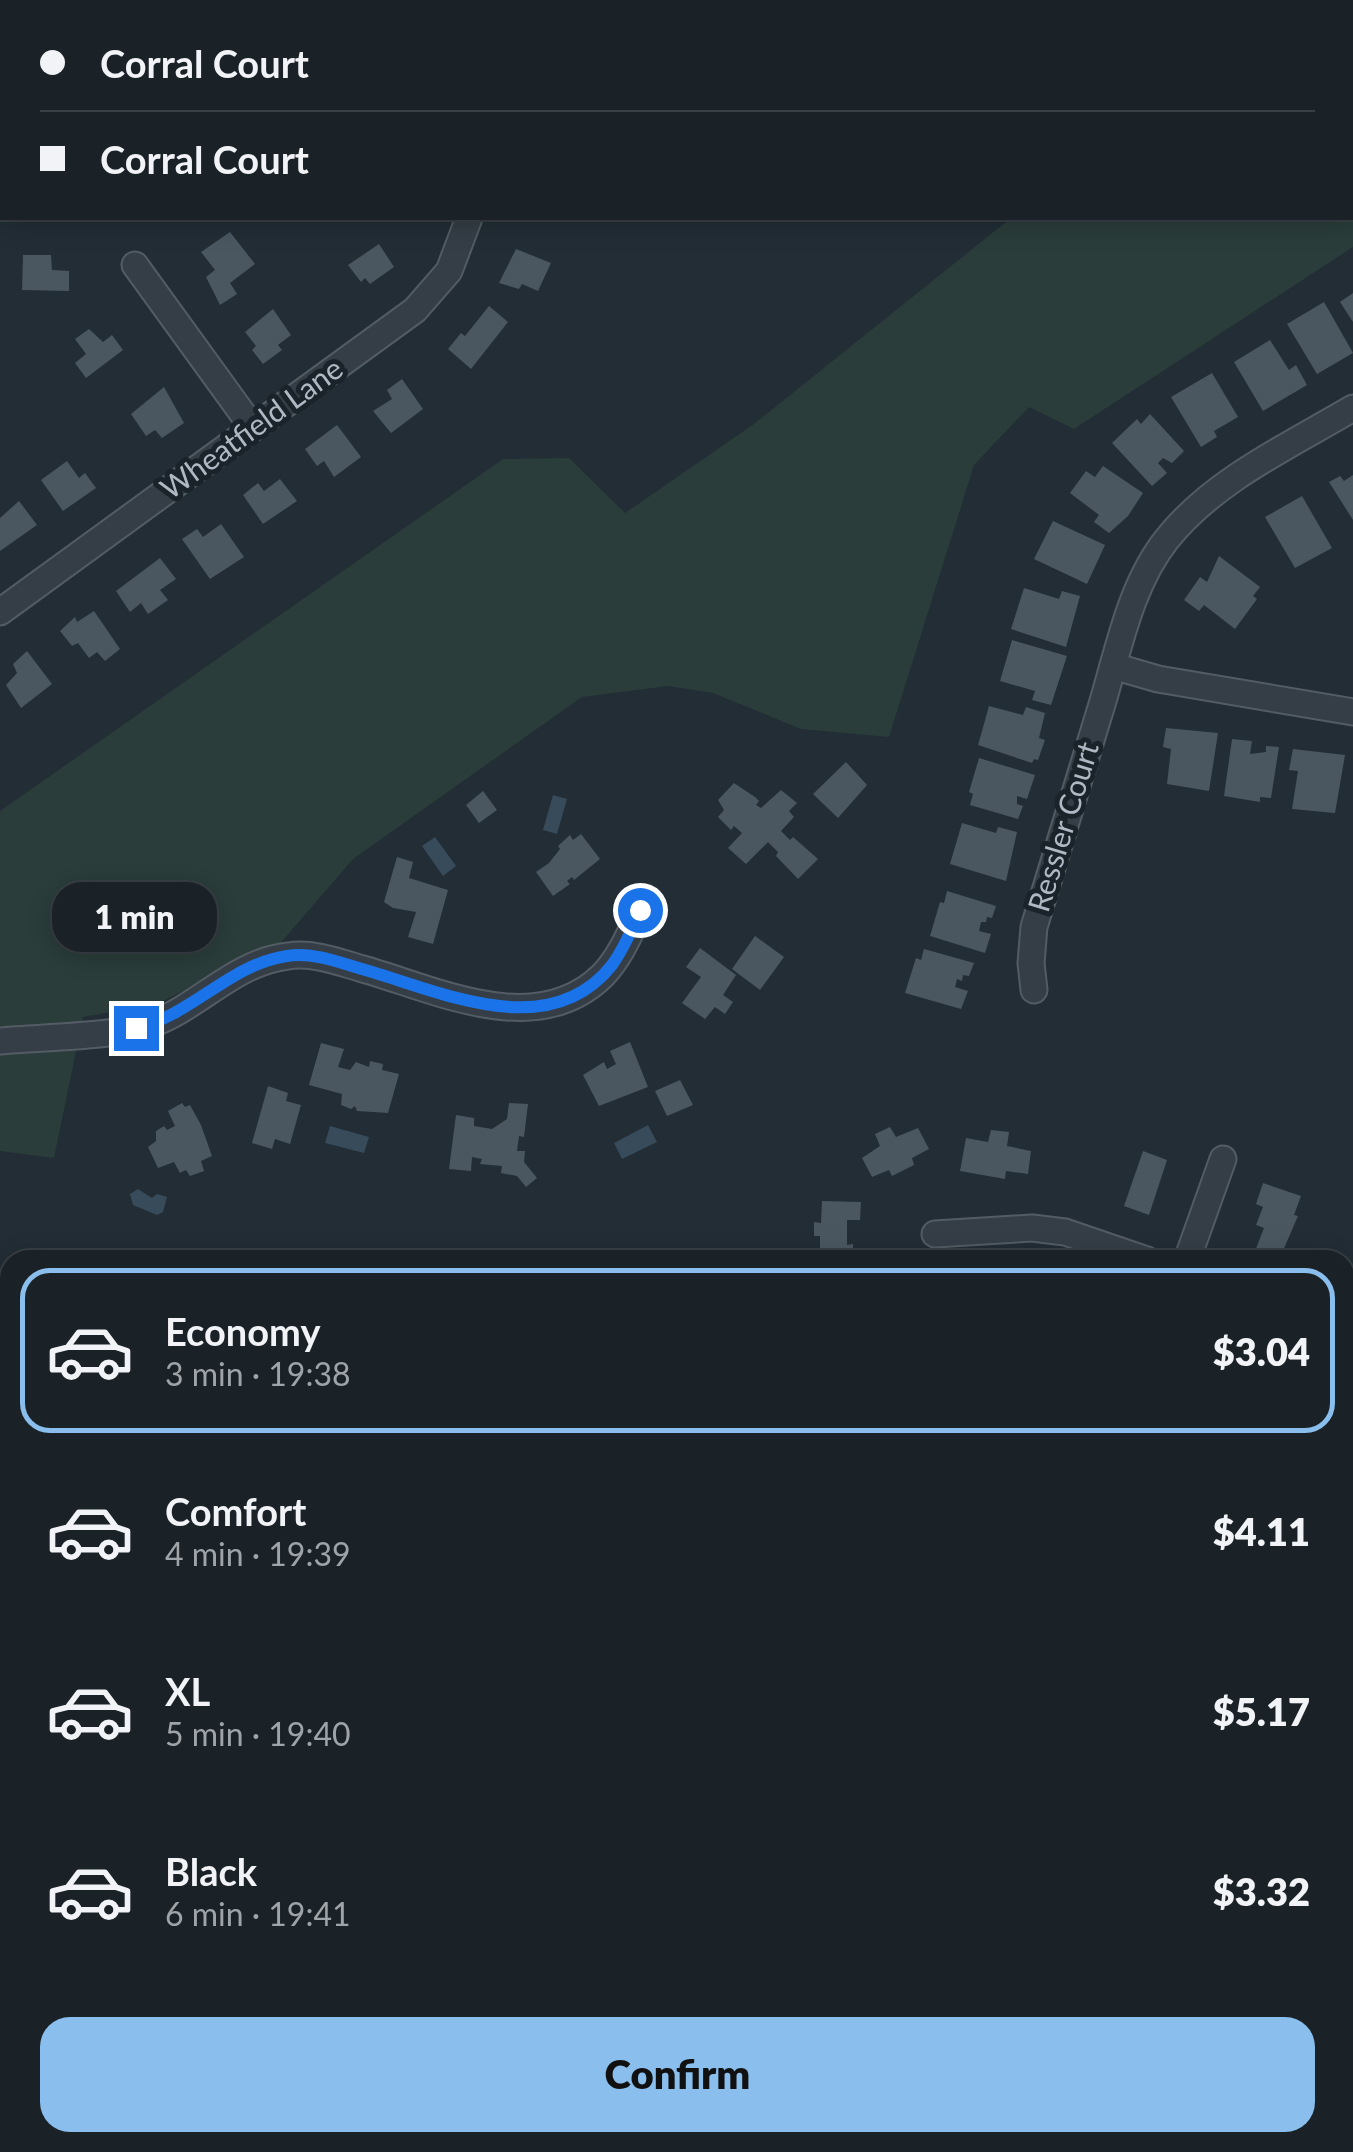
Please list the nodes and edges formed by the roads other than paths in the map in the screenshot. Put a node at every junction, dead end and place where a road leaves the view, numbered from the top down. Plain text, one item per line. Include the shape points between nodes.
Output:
1 (468, 220) edge
2 (135, 265) dead end
3 (1353, 408) edge
4 (252, 428) junction
5 (0, 612) edge
6 (1113, 666) junction
7 (1353, 712) edge
8 (640, 910) dead end
9 (1034, 990) dead end
10 (0, 1041) edge
11 (1224, 1159) dead end
12 (936, 1234) dead end
13 (1118, 1250) edge
14 (1191, 1250) edge

1 - 4 street, Wheatfield Lane via 449,271 414,310
2 - 4 street
3 - 6 street, Ressler Court via 1235,478 1166,540 1142,580
4 - 5 street, Wheatfield Lane
6 - 7 street
6 - 9 street, Ressler Court via 1034,928
8 - 10 street via 602,976 541,1007 501,1008 329,960 288,956 240,972 148,1026
11 - 14 street
12 - 13 street via 1032,1228

